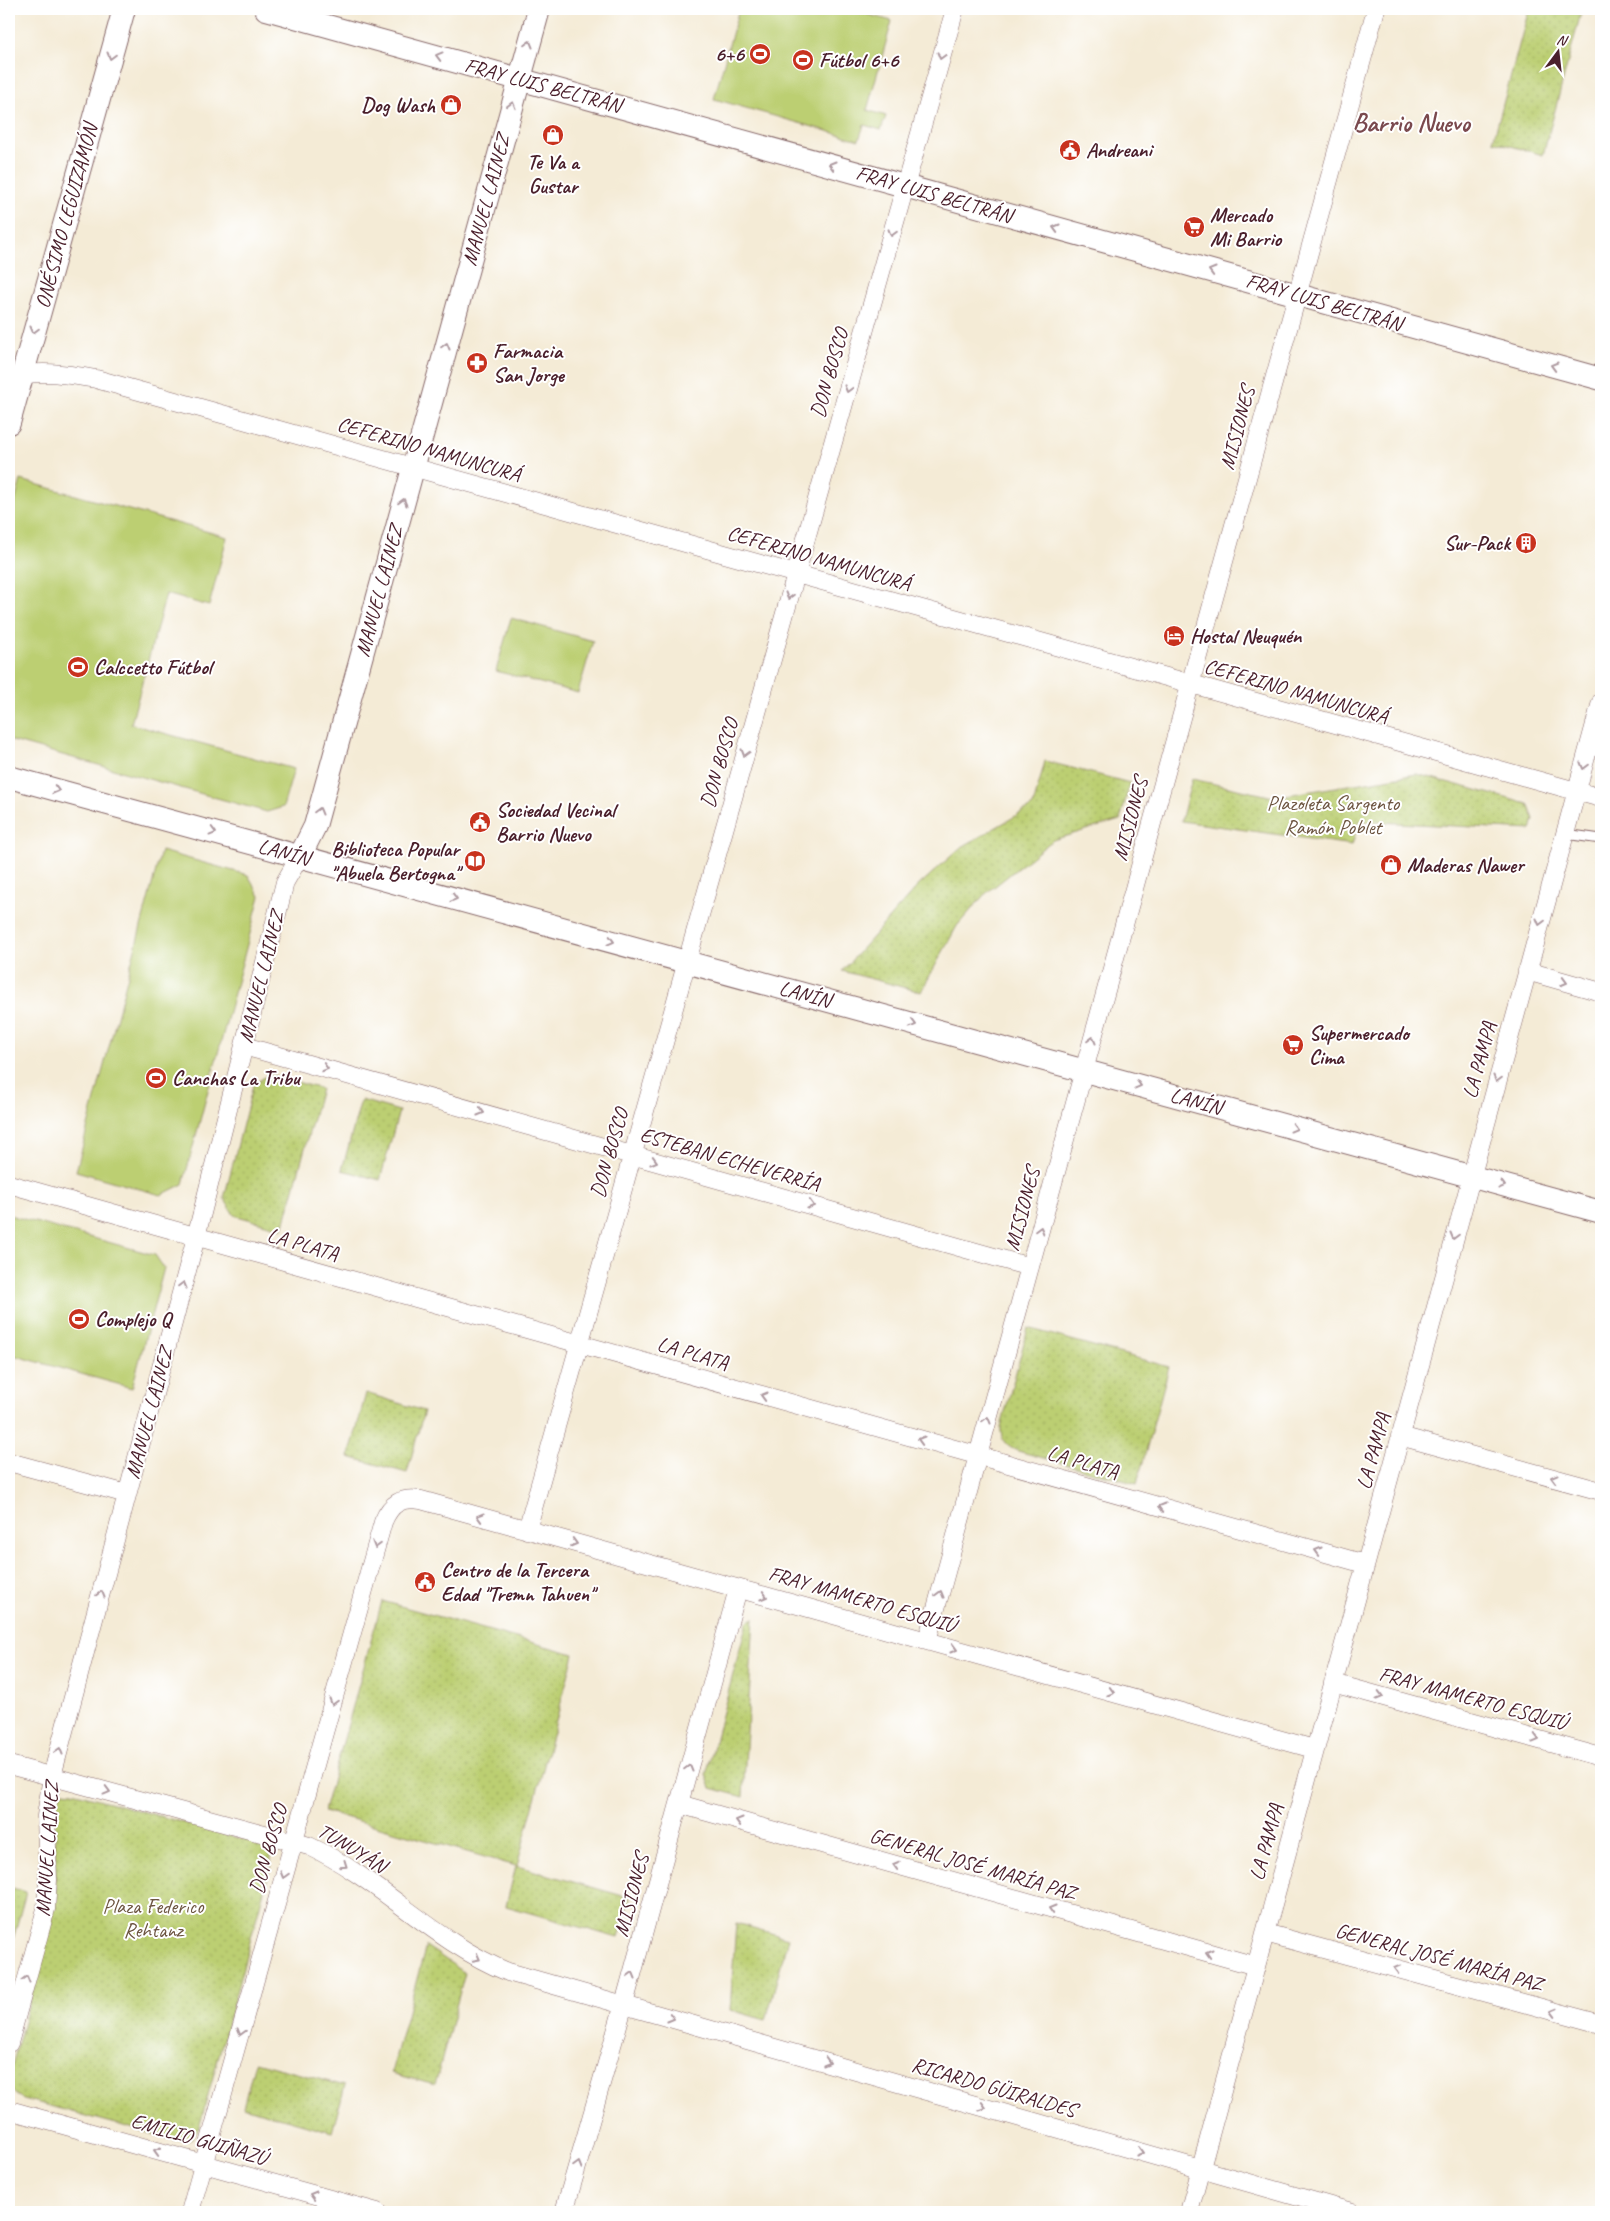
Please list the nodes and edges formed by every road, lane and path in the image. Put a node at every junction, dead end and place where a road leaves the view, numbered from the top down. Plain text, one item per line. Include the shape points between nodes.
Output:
1 (124, 9) edge
2 (266, 9) edge
3 (539, 9) edge
4 (955, 9) edge
5 (1376, 9) edge
6 (520, 79) junction
7 (905, 186) junction
8 (1298, 295) junction
9 (13, 372) edge
10 (1601, 379) edge
11 (9, 423) edge
12 (413, 468) junction
13 (796, 574) junction
14 (1190, 684) junction
15 (1601, 702) edge
16 (9, 777) edge
17 (1576, 792) junction
18 (1601, 798) edge
19 (1565, 834) junction
20 (1601, 839) edge
21 (300, 856) junction
22 (686, 962) junction
23 (1527, 971) junction
24 (1601, 992) edge
25 (244, 1046) junction
26 (1084, 1070) junction
27 (632, 1155) junction
28 (1470, 1176) junction
29 (9, 1184) edge
30 (1601, 1212) edge
31 (196, 1237) junction
32 (1030, 1267) junction
33 (579, 1344) junction
34 (1400, 1436) junction
35 (978, 1456) junction
36 (9, 1462) edge
37 (1601, 1491) edge
38 (127, 1494) junction
39 (396, 1502) joint
40 (527, 1530) junction
41 (1365, 1564) junction
42 (738, 1588) junction
43 (927, 1641) junction
44 (1332, 1683) junction
45 (1314, 1749) junction
46 (1601, 1757) edge
47 (9, 1765) edge
48 (52, 1776) junction
49 (679, 1804) junction
50 (294, 1840) junction
51 (1265, 1933) junction
52 (1256, 1966) junction
53 (624, 2004) junction
54 (1601, 2024) edge
55 (9, 2043) edge
56 (9, 2110) edge
57 (204, 2164) junction
58 (1200, 2169) junction
59 (190, 2212) edge
60 (377, 2212) edge
61 (564, 2212) edge
62 (1189, 2212) edge
63 (1351, 2212) edge

1 -> 9 street, ONÉSIMO LEGUIZAMÓN
6 -> 2 street, FRAY LUIS BELTRÁN
6 -> 3 street, MANUEL LAINEZ
4 -> 7 street, DON BOSCO
5 - 8 street, MISIONES
7 -> 6 street, FRAY LUIS BELTRÁN
12 -> 6 street, MANUEL LAINEZ
8 -> 7 street, FRAY LUIS BELTRÁN
7 -> 13 street, DON BOSCO
10 -> 8 street, FRAY LUIS BELTRÁN
8 - 14 street, MISIONES
9 - 11 street, ONÉSIMO LEGUIZAMÓN
9 - 12 street, CEFERINO NAMUNCURÁ via 96,378
12 - 13 street, CEFERINO NAMUNCURÁ
21 -> 12 street, MANUEL LAINEZ via 314,826
13 - 14 street, CEFERINO NAMUNCURÁ
13 -> 22 street, DON BOSCO
14 - 17 street, CEFERINO NAMUNCURÁ
26 -> 14 street, MISIONES
15 -> 17 street, LA PAMPA
16 -> 21 street, LANÍN
17 - 18 street, CEFERINO NAMUNCURÁ
17 - 19 street, LA PAMPA
19 - 20 lane
19 -> 23 street, LA PAMPA
21 -> 22 street, LANÍN
21 - 25 street, MANUEL LAINEZ via 286,882
22 -> 26 street, LANÍN
22 - 27 street, DON BOSCO
23 -> 24 street
23 -> 28 street, LA PAMPA
25 -> 27 street, ESTEBAN ECHEVERRÍA
25 - 31 street, MANUEL LAINEZ
26 -> 28 street, LANÍN
32 -> 26 street, MISIONES
27 -> 32 street, ESTEBAN ECHEVERRÍA
27 - 33 street, DON BOSCO
28 -> 30 street, LANÍN
28 -> 34 street, LA PAMPA
29 - 31 street, LA PLATA
31 - 33 street, LA PLATA
38 -> 31 street, MANUEL LAINEZ
35 -> 32 street, MISIONES
35 -> 33 street, LA PLATA
33 - 40 street, DON BOSCO
37 -> 34 street
34 - 41 street, LA PAMPA
41 -> 35 street, LA PLATA
43 -> 35 street, MISIONES
36 - 38 street
48 -> 38 street, MANUEL LAINEZ
40 -> 39 street, FRAY MAMERTO ESQUIÚ via 421,1500
39 -> 50 street, DON BOSCO via 383,1522
40 -> 42 street, FRAY MAMERTO ESQUIÚ
41 - 44 street, LA PAMPA
42 -> 43 street, FRAY MAMERTO ESQUIÚ
49 -> 42 street, MISIONES
43 -> 45 street, FRAY MAMERTO ESQUIÚ
44 - 45 street, LA PAMPA
44 -> 46 street, FRAY MAMERTO ESQUIÚ
45 - 51 street, LA PAMPA
47 - 48 street, TUNUYÁN
48 -> 50 street, TUNUYÁN
55 -> 48 street, MANUEL LAINEZ via 46,1909 46,1816
52 -> 49 street, GENERAL JOSÉ MARÍA PAZ
53 -> 49 street, MISIONES
50 -> 53 street, TUNUYÁN via 325,1853 454,1944 488,1964
50 -> 57 street, DON BOSCO
51 - 52 street, LA PAMPA
54 -> 51 street, GENERAL JOSÉ MARÍA PAZ
52 - 58 street, LA PAMPA
53 -> 58 street, RICARDO GÜIRALDES
61 -> 53 street, MISIONES
57 -> 56 street, EMILIO GUIÑAZÚ
57 - 59 street, DON BOSCO
60 -> 57 street, EMILIO GUIÑAZÚ
58 - 62 street, LA PAMPA
58 - 63 street, RICARDO GÜIRALDES

